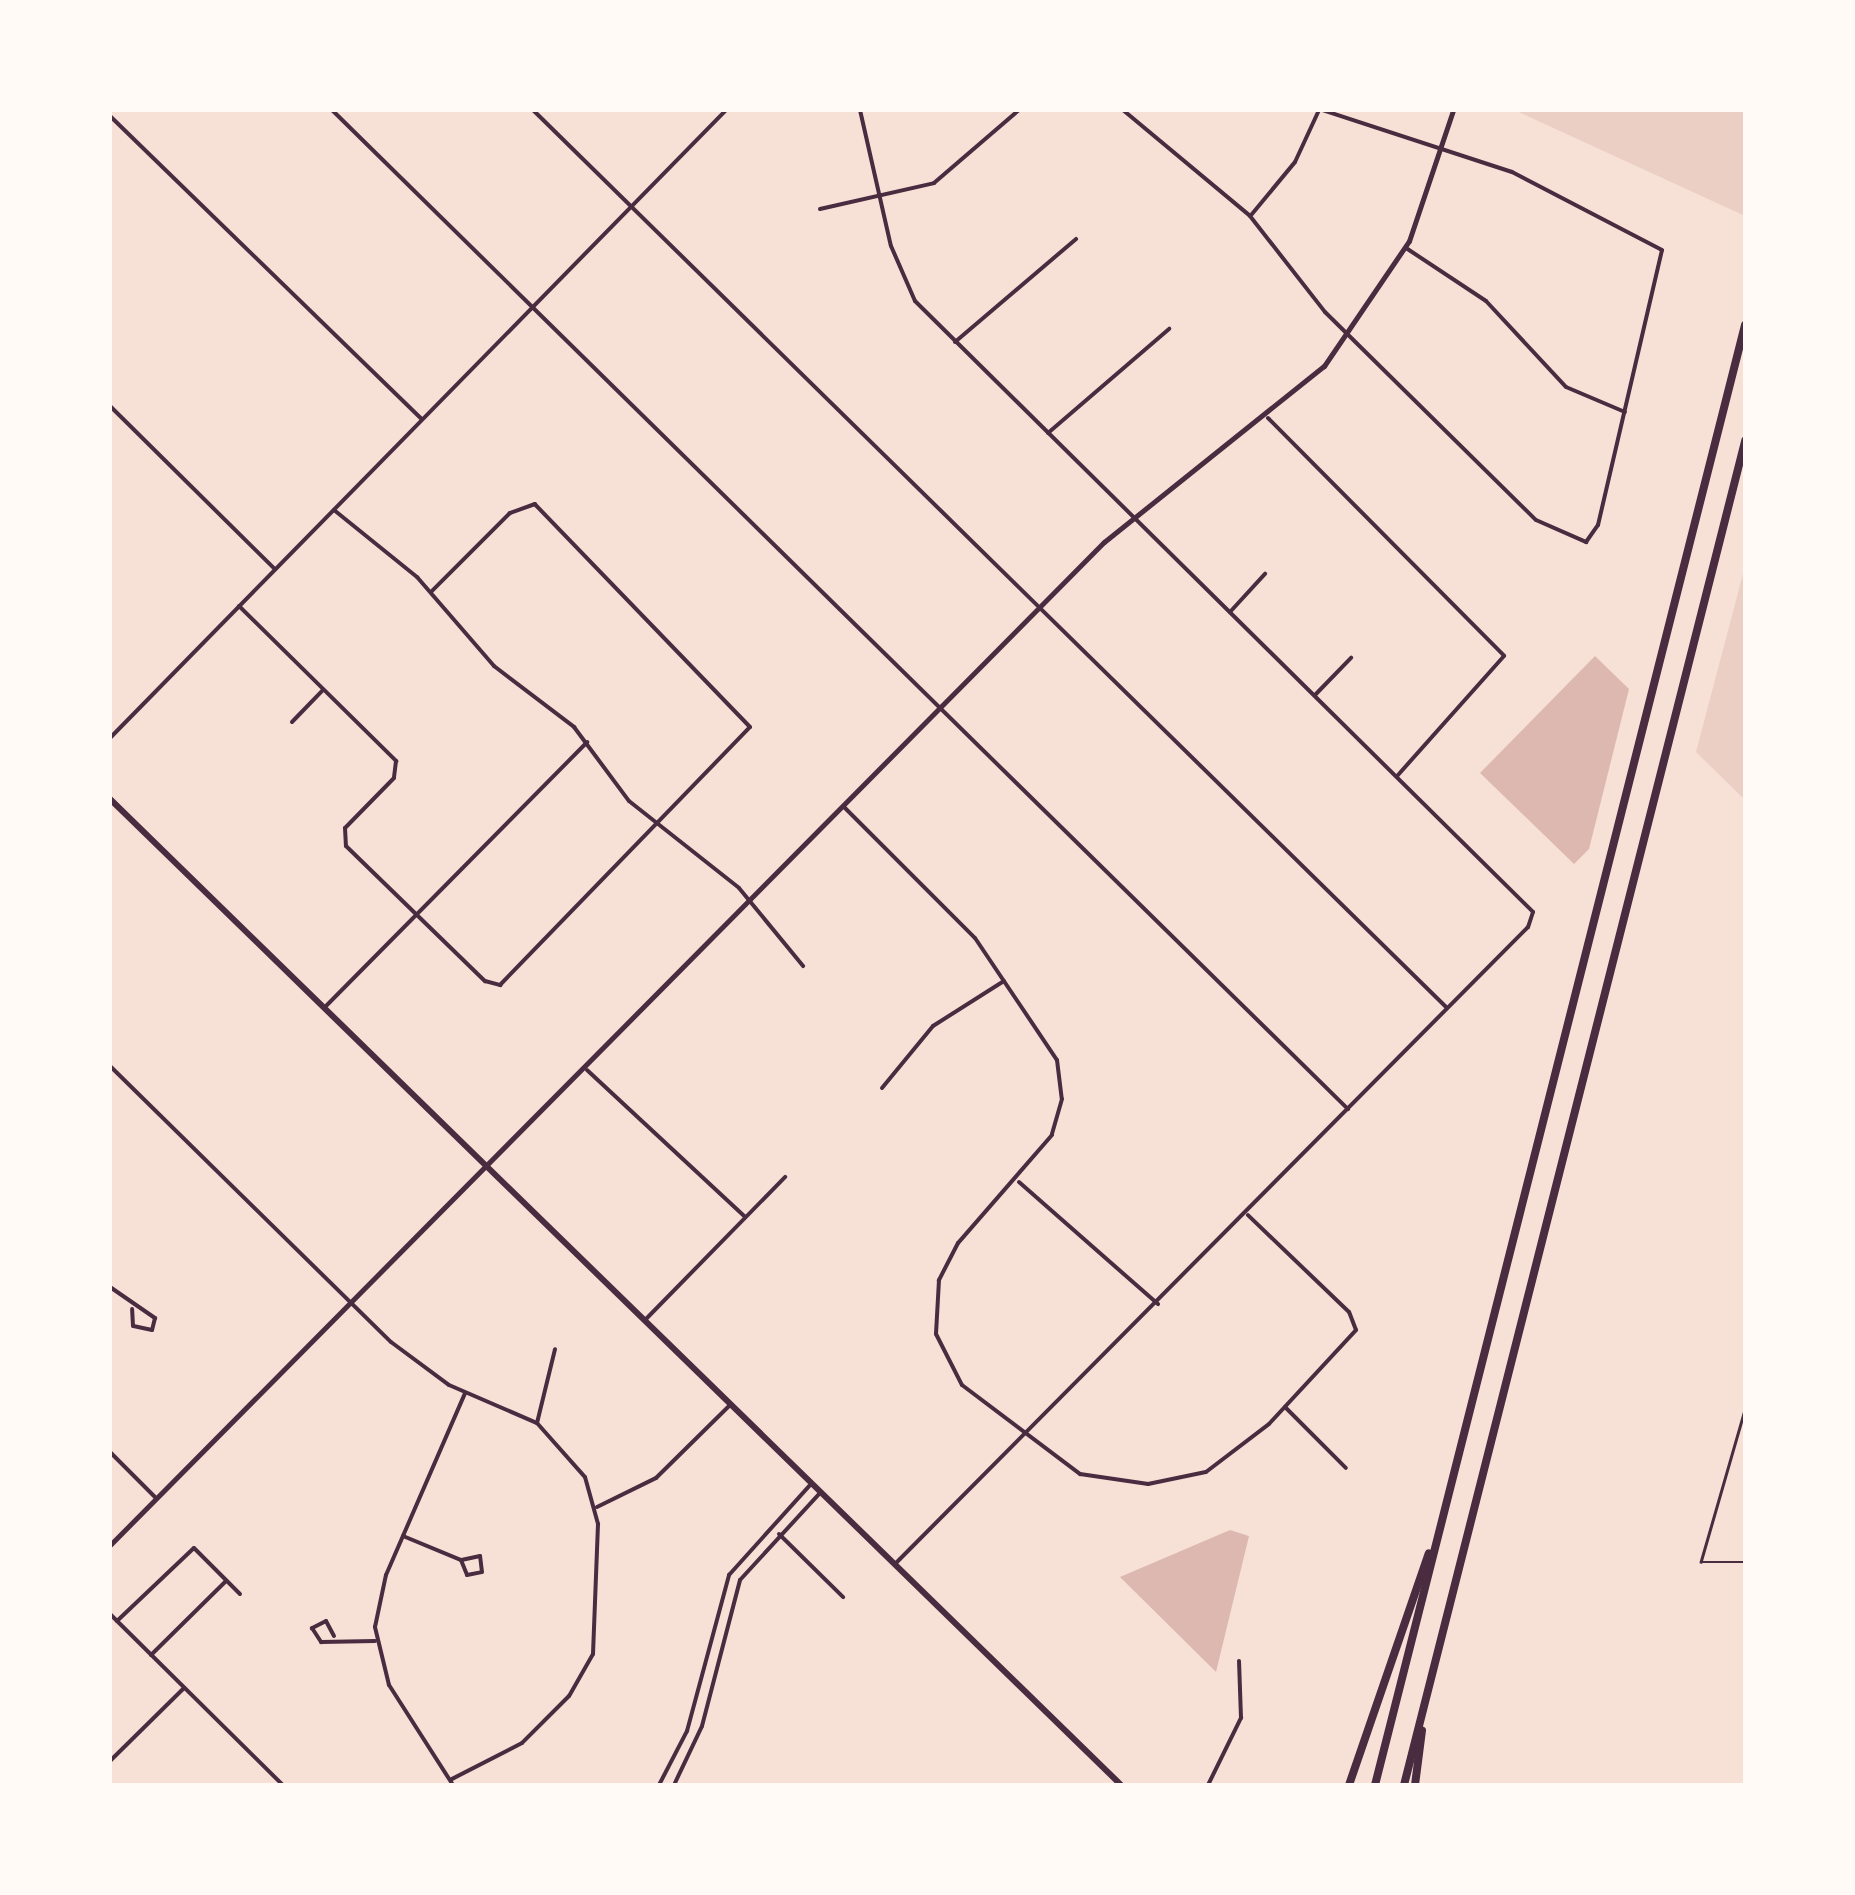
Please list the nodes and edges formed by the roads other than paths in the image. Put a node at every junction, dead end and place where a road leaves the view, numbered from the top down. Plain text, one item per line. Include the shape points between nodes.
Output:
1 (332, 110) edge
2 (534, 110) edge
3 (726, 110) edge
4 (860, 110) edge
5 (1019, 110) edge
6 (1123, 110) edge
7 (1321, 110) edge
8 (1453, 110) edge
9 (110, 116) edge
10 (1444, 146) junction
11 (882, 197) junction
12 (631, 206) junction
13 (820, 209) dead end
14 (1250, 216) junction
15 (1076, 239) dead end
16 (1406, 248) junction
17 (531, 308) junction
18 (1745, 325) edge
19 (1169, 329) dead end
20 (1350, 336) junction
21 (955, 342) junction
22 (110, 406) edge
23 (1624, 412) junction
24 (1268, 418) junction
25 (422, 420) junction
26 (1048, 433) junction
27 (1745, 441) edge
28 (334, 510) junction
29 (1134, 516) junction
30 (275, 570) junction
31 (1266, 574) dead end
32 (431, 592) junction
33 (239, 606) junction
34 (1038, 610) junction
35 (1230, 612) junction
36 (1351, 658) dead end
37 (323, 690) junction
38 (1315, 696) junction
39 (938, 709) junction
40 (292, 722) dead end
41 (110, 738) edge
42 (587, 742) junction
43 (1396, 776) junction
44 (110, 798) edge
45 (844, 807) junction
46 (658, 826) junction
47 (752, 902) junction
48 (418, 914) junction
49 (803, 966) dead end
50 (1004, 980) junction
51 (327, 1005) junction
52 (1447, 1008) junction
53 (110, 1066) edge
54 (587, 1070) junction
55 (882, 1088) dead end
56 (1348, 1109) junction
57 (492, 1166) junction
58 (785, 1177) dead end
59 (1018, 1180) junction
60 (1246, 1213) junction
61 (745, 1217) junction
62 (110, 1287) edge
63 (1158, 1304) junction
64 (352, 1305) junction
65 (132, 1309) junction
66 (646, 1319) junction
67 (555, 1349) dead end
68 (465, 1393) junction
69 (732, 1403) junction
70 (1285, 1407) junction
71 (1745, 1410) edge
72 (537, 1423) junction
73 (1025, 1439) junction
74 (110, 1452) edge
75 (1346, 1468) dead end
76 (813, 1482) junction
77 (822, 1491) junction
78 (158, 1499) junction
79 (597, 1507) junction
80 (1439, 1531) junction
81 (779, 1534) junction
82 (402, 1536) junction
83 (110, 1545) edge
84 (461, 1560) junction
85 (1745, 1562) edge
86 (896, 1563) junction
87 (226, 1580) junction
88 (240, 1594) dead end
89 (843, 1597) dead end
90 (110, 1614) edge
91 (117, 1621) junction
92 (334, 1636) junction
93 (376, 1641) junction
94 (151, 1655) junction
95 (1239, 1661) dead end
96 (184, 1688) junction
97 (1422, 1716) junction
98 (110, 1761) edge
99 (452, 1782) edge
100 (283, 1785) edge
101 (660, 1785) edge
102 (674, 1785) edge
103 (1121, 1785) edge
104 (1208, 1785) edge
105 (1349, 1785) edge
106 (1375, 1785) edge
107 (1404, 1785) edge
108 (1414, 1785) edge

1 - 17 street
2 - 12 street
3 - 12 street
4 - 11 street
5 - 11 street via 945,177
6 - 14 street
7 - 10 street
7 - 14 street via 1295,162
8 - 10 street
9 - 25 street
10 - 16 street
10 - 23 street via 1662,250
11 - 13 street
11 - 21 street via 906,287
12 - 17 street
12 - 34 street
14 - 20 street
15 - 21 street
16 - 20 street
16 - 23 street via 1486,301 1566,388
17 - 25 street
17 - 39 street
18 - 80 highway
19 - 26 street
20 - 23 street via 1536,520 1578,542 1598,525
20 - 24 street
21 - 26 street
22 - 30 street
24 - 29 street
24 - 43 street via 1504,656
25 - 28 street
26 - 29 street
27 - 97 highway
28 - 30 street
28 - 32 street
29 - 34 street
29 - 35 street
30 - 33 street
31 - 35 street
32 - 42 street via 478,651
32 - 46 street via 527,502 682,648 750,726
33 - 37 street
33 - 41 street
34 - 39 street
34 - 52 street
35 - 38 street
36 - 38 street
37 - 40 street
37 - 48 street via 398,767 343,840
38 - 43 street
39 - 45 street
39 - 56 street
42 - 46 street
42 - 48 street
43 - 52 street via 1533,918
44 - 51 main road
45 - 47 street
45 - 50 street via 976,938
46 - 47 street
46 - 48 street via 500,984 485,982
47 - 49 street
47 - 54 street
48 - 51 street
50 - 55 street via 933,1026
50 - 59 street via 1050,1044 1062,1098 1052,1135
51 - 57 main road
52 - 56 street
53 - 64 street
54 - 57 street
54 - 61 street
56 - 60 street
57 - 64 street
57 - 66 main road
58 - 61 street
59 - 63 street
59 - 73 street via 945,1263 934,1318 962,1385
60 - 63 street
60 - 70 street via 1357,1324
61 - 66 street
62 - 65 street
63 - 73 street
64 - 68 street
64 - 78 street
65 - 65 street via 133,1326 152,1330 156,1318
66 - 69 main road
67 - 72 street
68 - 72 street
68 - 82 street
69 - 76 main road
69 - 79 street via 656,1478
70 - 73 street via 1206,1472 1148,1484 1080,1474
70 - 75 street
71 - 85 lane via 1701,1562
72 - 79 street via 574,1461
73 - 86 street
74 - 78 street
76 - 77 main road
76 - 101 street via 729,1576 687,1731
77 - 81 street
77 - 86 main road
78 - 83 street
79 - 99 street via 598,1623 584,1674 510,1753
80 - 105 highway
80 - 106 highway
81 - 89 street
81 - 102 street via 735,1592 702,1726
82 - 84 street
82 - 93 street via 379,1598
84 - 84 street via 467,1575 482,1572 480,1556
86 - 103 main road
87 - 88 street
87 - 91 street via 194,1548
87 - 94 street
90 - 91 street
91 - 94 street
92 - 92 street via 326,1621 312,1628 321,1642
92 - 93 street
93 - 99 street via 390,1685
94 - 96 street
95 - 104 street via 1241,1718
96 - 98 street
96 - 100 street
97 - 107 highway
97 - 108 highway

